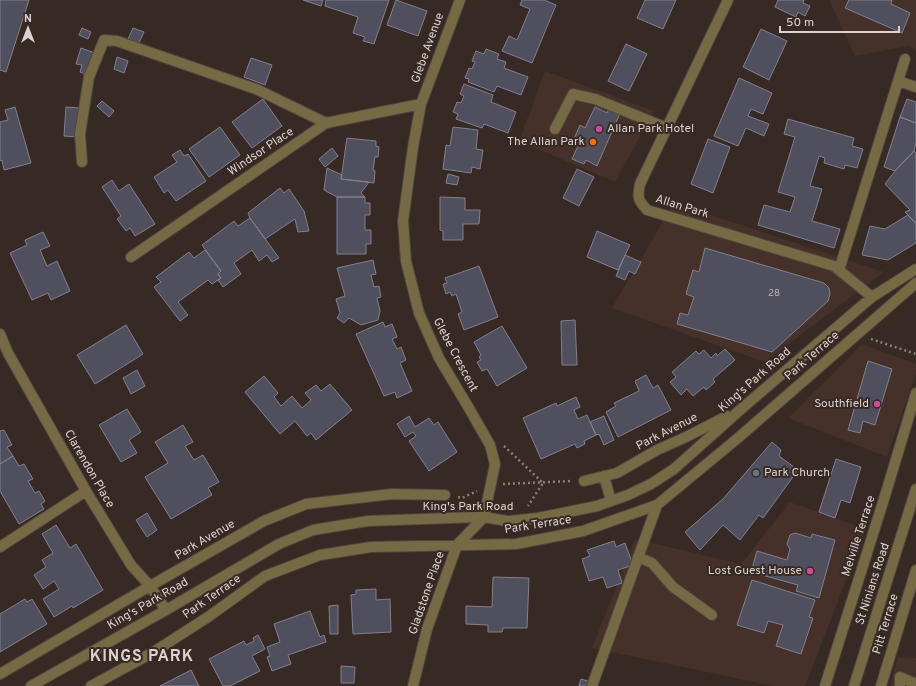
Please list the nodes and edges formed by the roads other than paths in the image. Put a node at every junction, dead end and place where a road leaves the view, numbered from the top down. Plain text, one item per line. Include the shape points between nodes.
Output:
1 (460, 0) edge
2 (728, 0) edge
3 (905, 59) dead end
4 (898, 81) junction
5 (916, 86) edge
6 (421, 104) junction
7 (326, 123) junction
8 (667, 128) junction
9 (555, 129) dead end
10 (82, 162) dead end
11 (131, 257) dead end
12 (916, 269) edge
13 (839, 270) junction
14 (916, 283) edge
15 (872, 297) junction
16 (0, 334) edge
17 (916, 393) edge
18 (740, 410) junction
19 (604, 476) junction
20 (584, 481) road end
21 (916, 489) edge
22 (86, 491) junction
23 (445, 495) road end
24 (611, 501) junction
25 (657, 505) junction
26 (913, 509) edge
27 (484, 517) junction
28 (457, 545) junction
29 (0, 547) edge
30 (638, 557) junction
31 (916, 570) edge
32 (150, 586) junction
33 (166, 610) junction
34 (712, 614) dead end
35 (0, 674) edge
36 (916, 677) edge
37 (900, 681) edge
38 (916, 684) edge
39 (31, 686) edge
40 (91, 686) edge
41 (413, 686) edge
42 (592, 686) edge
43 (825, 686) edge
44 (854, 686) edge
45 (881, 686) edge

1 - 6 street, Glebe Avenue
2 - 8 street, Allan Park
3 - 4 street
4 - 5 street
4 - 13 street
6 - 7 street, Windsor Place
6 - 27 street, Glebe Crescent via 403,221 406,261 419,313 439,358 490,445 495,464
7 - 10 street via 256,89 117,41 104,40 89,77 80,134
7 - 11 street, Windsor Place
8 - 9 street via 595,99 573,94
8 - 13 street, Allan Park via 640,184 640,202 647,210 834,266
12 - 15 street
13 - 15 street, Allan Park
14 - 25 street, Park Terrace
15 - 18 street, King's Park Road
16 - 22 street, Clarendon Place via 8,353
17 - 43 street, Melville Terrace
18 - 19 street, Park Avenue via 657,450 617,473
18 - 24 street, King's Park Road via 674,469 651,484
19 - 20 street, Park Avenue
19 - 24 street
21 - 26 street, St Ninians Road
22 - 29 street
22 - 32 street, Clarendon Place via 130,565
23 - 32 street, Park Avenue via 392,494 306,504 264,521
24 - 27 street, King's Park Road via 538,518 507,521
25 - 28 street, Park Terrace via 584,531 516,544
25 - 30 street
26 - 44 street, St Ninians Road
27 - 28 street, Gladstone Place
27 - 33 street, King's Park Road via 368,521 314,530 279,544
28 - 40 street, Park Terrace via 371,547 320,555 265,576 152,653
28 - 41 street, Gladstone Place via 427,629
30 - 34 street via 652,563 673,587
30 - 42 street
31 - 45 street, Pitt Terrace
32 - 33 street, Clarendon Place
32 - 35 street, Park Avenue
33 - 39 street, King's Park Road
36 - 37 street
37 - 38 street

